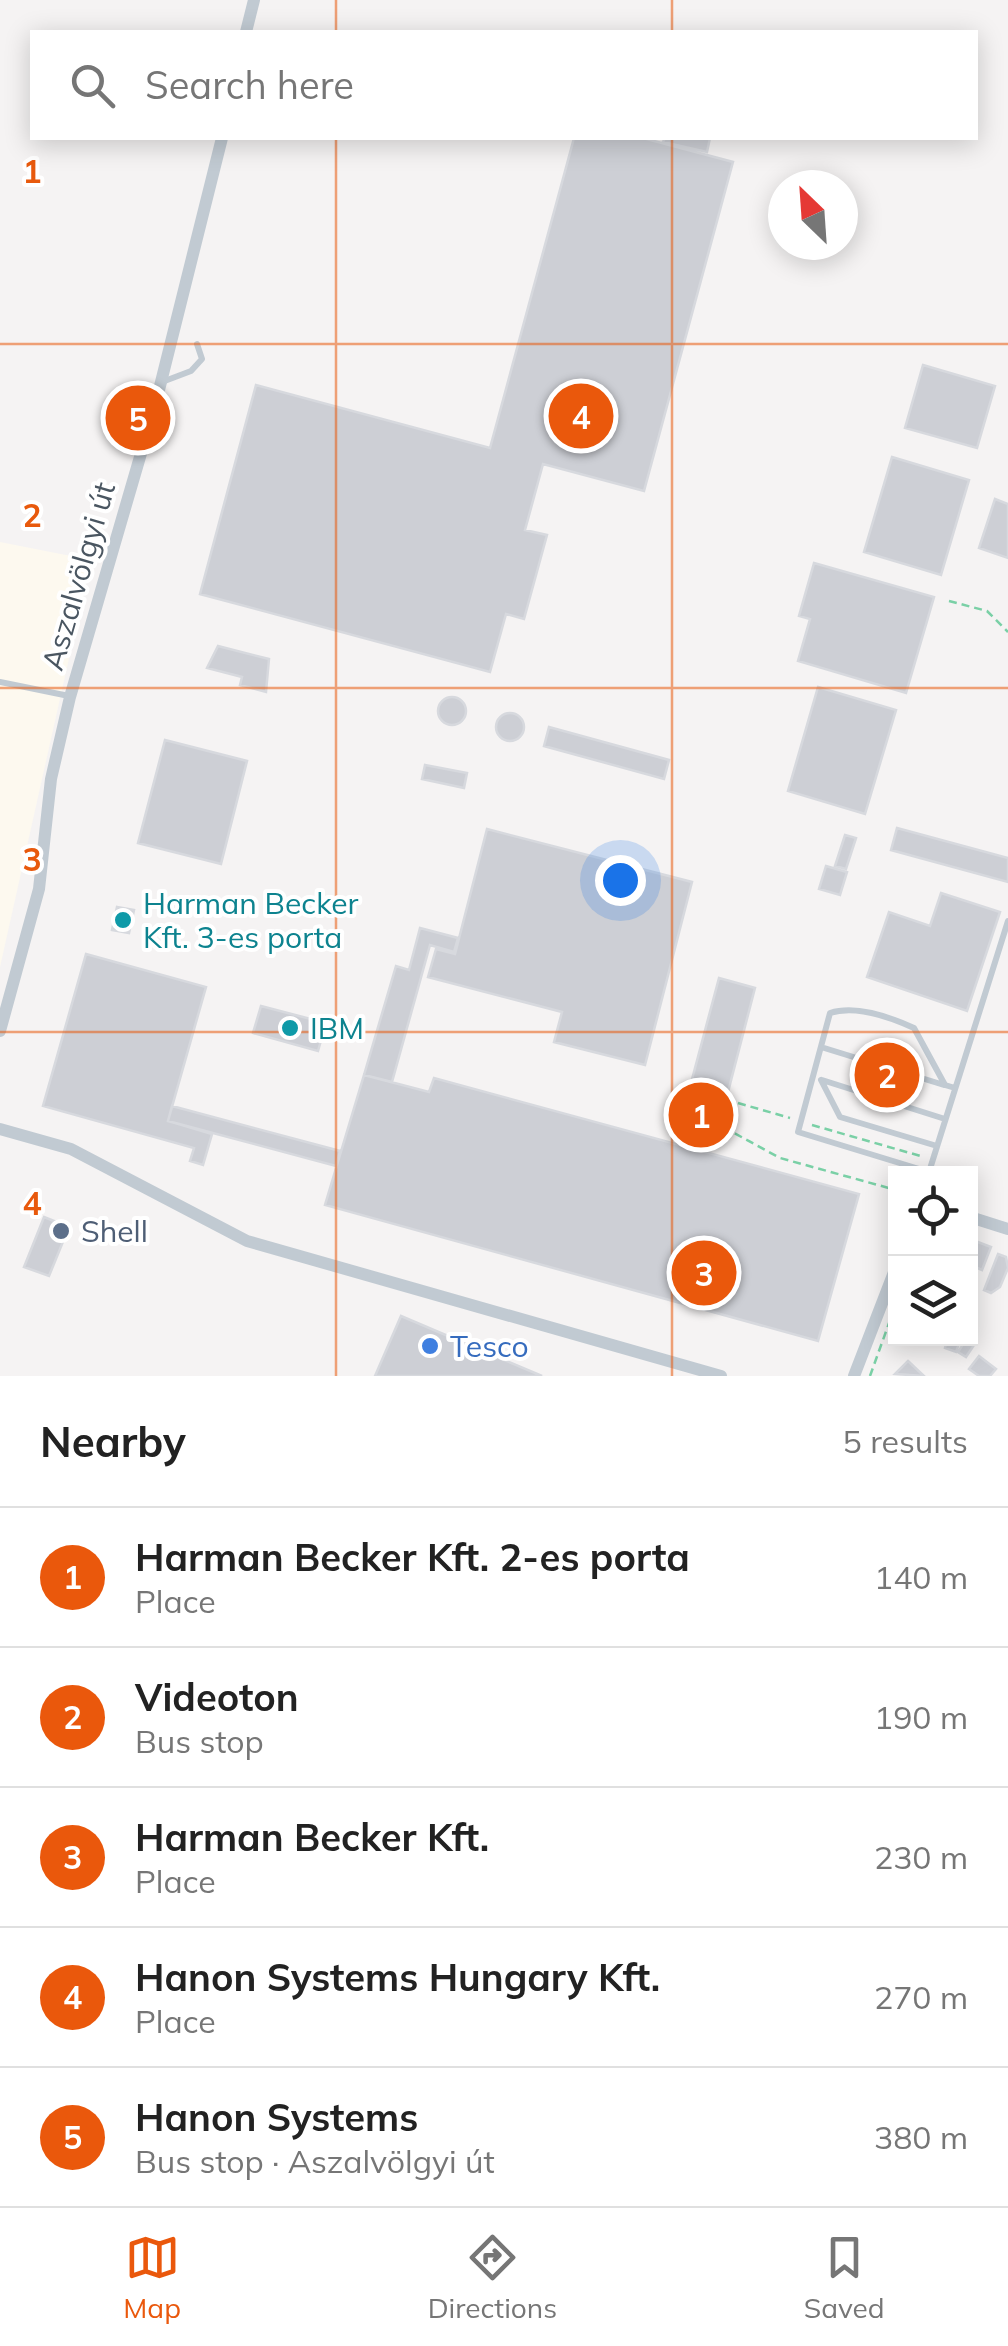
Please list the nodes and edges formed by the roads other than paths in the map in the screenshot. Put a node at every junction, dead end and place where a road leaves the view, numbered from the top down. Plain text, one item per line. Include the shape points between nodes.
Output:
1 (254, 0) edge
2 (246, 30) edge
3 (222, 140) edge
4 (197, 344) dead end
5 (161, 382) junction
6 (0, 682) edge
7 (70, 696) junction
8 (1008, 921) edge
9 (0, 1031) edge
10 (821, 1047) junction
11 (817, 1079) junction
12 (945, 1085) junction
13 (954, 1088) junction
14 (945, 1119) junction
15 (0, 1130) edge
16 (937, 1146) junction
17 (923, 1166) edge
18 (931, 1166) edge
19 (978, 1220) edge
20 (1008, 1229) edge
21 (888, 1289) edge
22 (721, 1376) edge
23 (854, 1376) edge

1 - 2 street
3 - 5 street, Aszalvölgyi út
4 - 5 lane via 202,359 191,371
5 - 7 street, Aszalvölgyi út
6 - 7 lane
7 - 9 street, Aszalvölgyi út via 50,779 40,889
8 - 13 lane
10 - 11 lane
10 - 12 lane
10 - 12 lane via 830,1013 855,1010 914,1028
11 - 14 lane
11 - 16 lane via 840,1117
11 - 17 lane via 798,1132
12 - 13 lane
13 - 14 lane
14 - 16 lane
15 - 22 street via 72,1148 247,1242
16 - 18 lane
19 - 20 street
21 - 23 street

